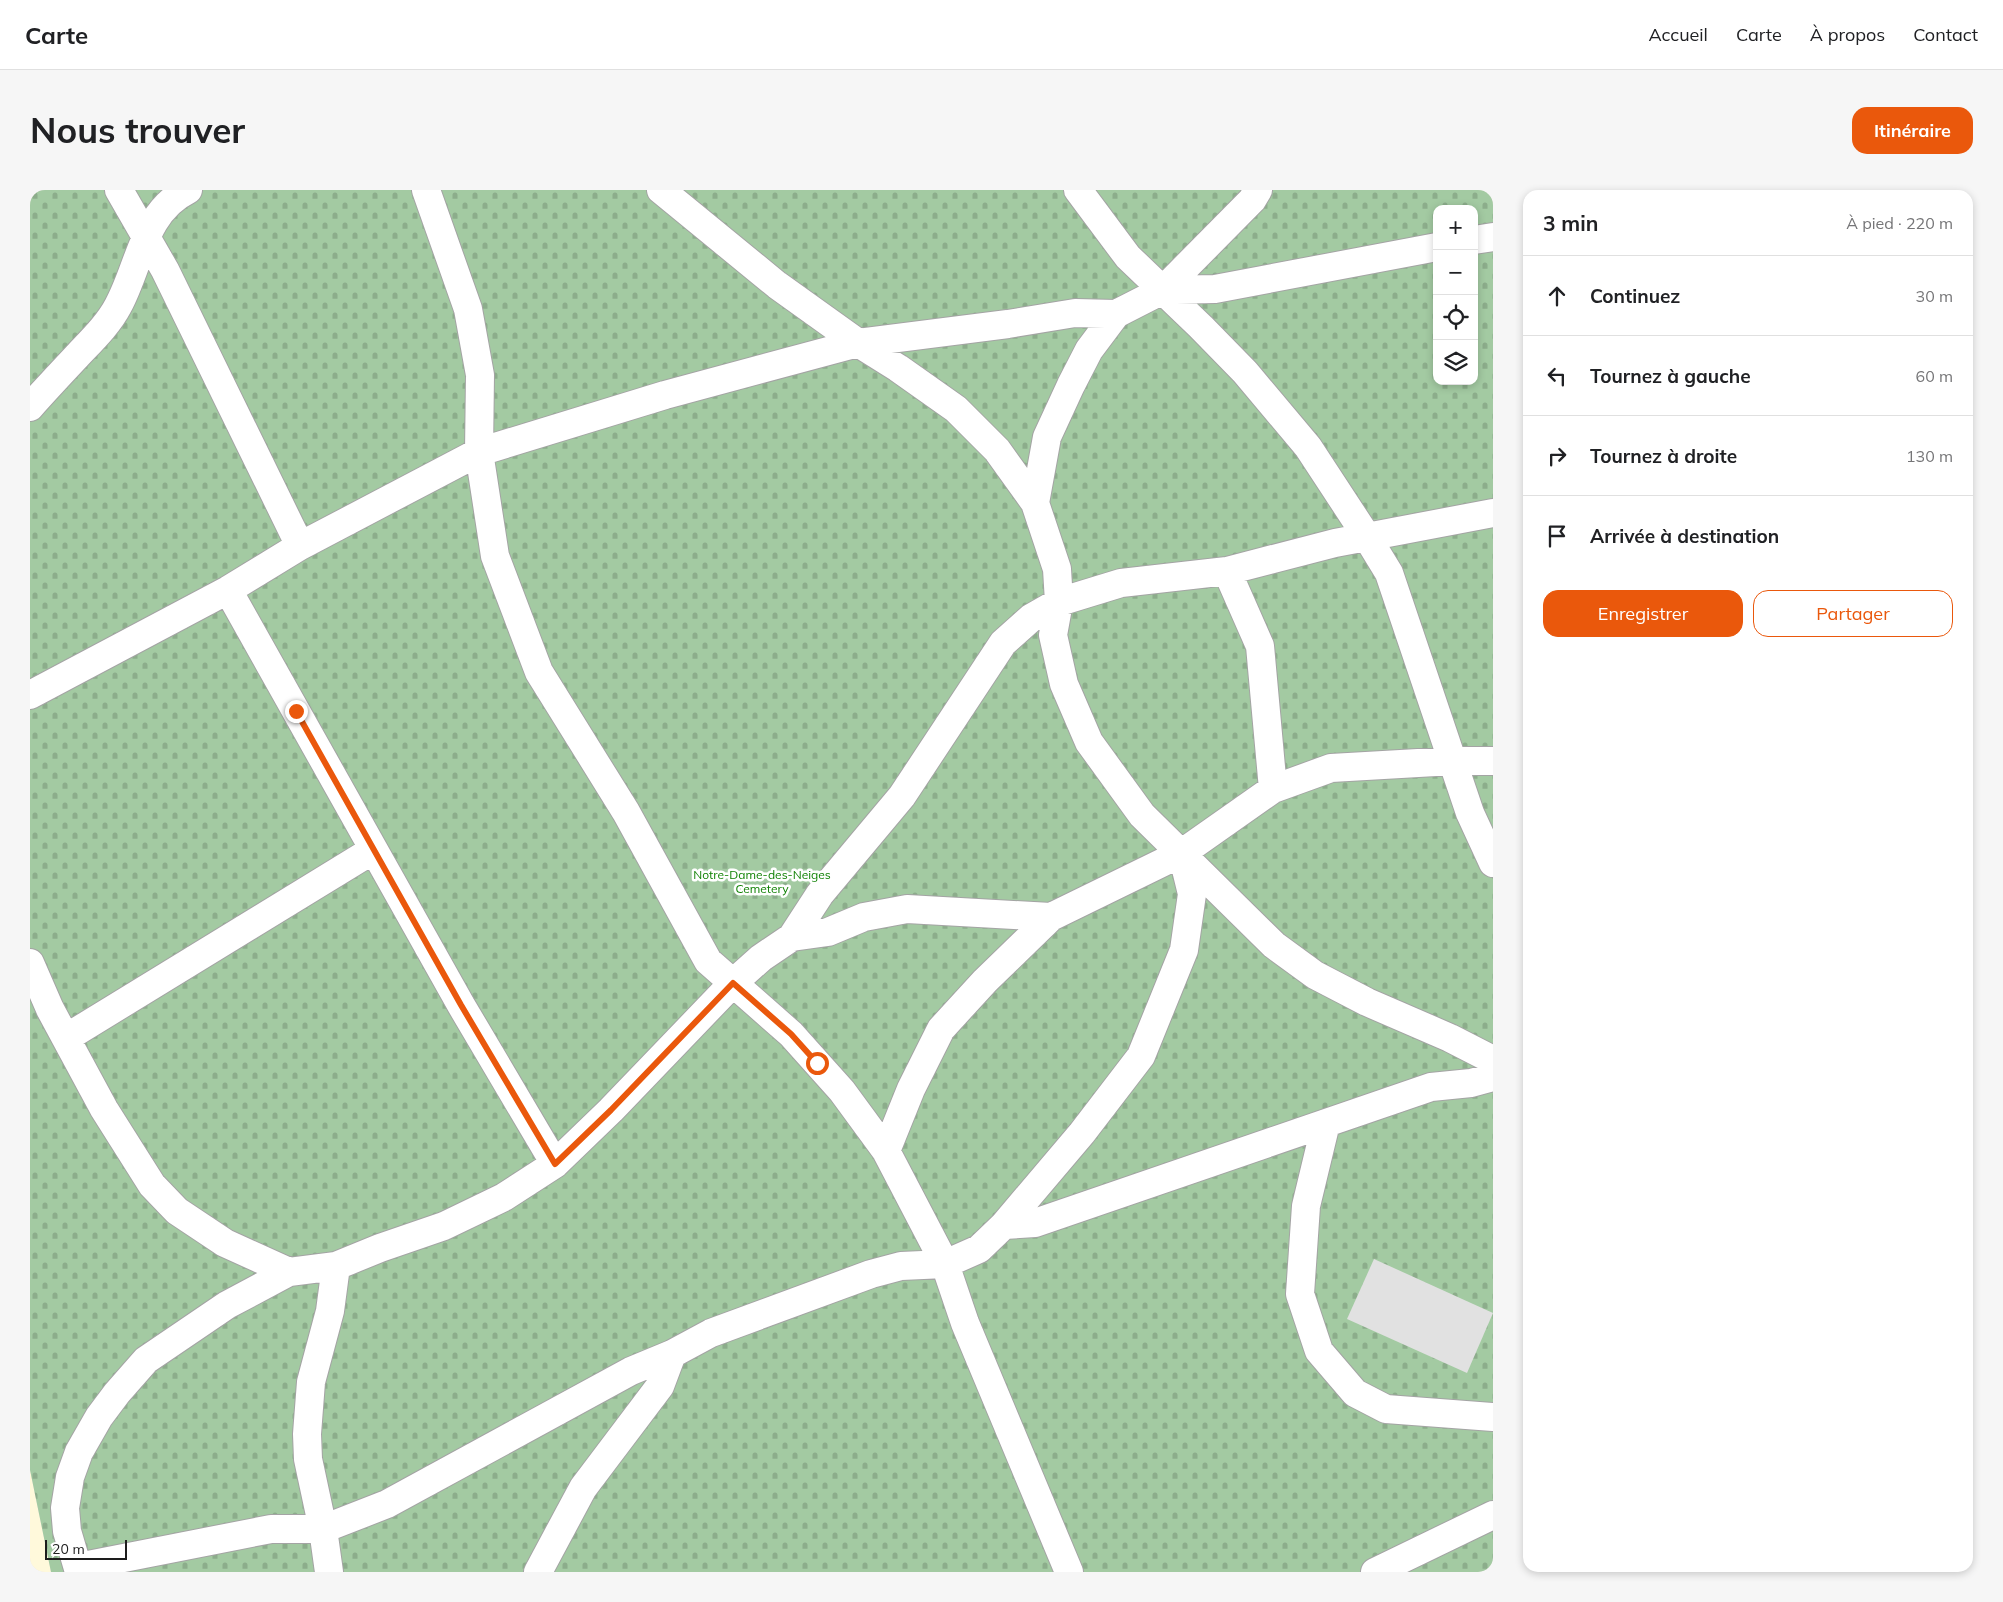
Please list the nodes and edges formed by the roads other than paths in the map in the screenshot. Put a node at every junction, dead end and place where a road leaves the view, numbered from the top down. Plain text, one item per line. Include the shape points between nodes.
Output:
1 (119, 190) edge
2 (188, 190) edge
3 (426, 190) edge
4 (661, 190) edge
5 (1078, 190) edge
6 (1258, 190) edge
7 (146, 235) junction
8 (1493, 237) edge
9 (1478, 239) edge
10 (1433, 248) edge
11 (1163, 290) junction
12 (1116, 314) junction
13 (858, 343) junction
14 (30, 408) edge
15 (479, 452) junction
16 (1035, 503) junction
17 (1493, 513) edge
18 (1367, 537) junction
19 (300, 546) junction
20 (1227, 570) junction
21 (228, 590) junction
22 (1059, 602) junction
23 (30, 695) edge
24 (1453, 761) junction
25 (1493, 761) edge
26 (1273, 789) junction
27 (373, 850) junction
28 (1182, 853) junction
29 (1493, 863) edge
30 (1051, 917) junction
31 (792, 937) junction
32 (30, 963) edge
33 (733, 983) junction
34 (66, 1038) junction
35 (1493, 1060) edge
36 (1493, 1077) edge
37 (1326, 1124) junction
38 (886, 1151) junction
39 (555, 1164) junction
40 (1004, 1225) junction
41 (945, 1264) junction
42 (336, 1266) junction
43 (288, 1272) junction
44 (672, 1354) junction
45 (1493, 1417) edge
46 (1493, 1515) edge
47 (323, 1529) junction
48 (78, 1569) edge
49 (329, 1572) edge
50 (538, 1572) edge
51 (1069, 1572) edge
52 (1375, 1572) edge

1 - 7 lane
2 - 7 lane via 162,210
3 - 15 lane via 468,309 480,375
4 - 13 lane via 777,285
5 - 11 lane via 1128,257
6 - 11 lane via 1252,200
7 - 14 lane via 118,307
7 - 19 lane
8 - 9 lane
10 - 11 lane via 1215,289
11 - 12 lane
11 - 18 lane via 1245,372 1308,447
12 - 13 lane via 1074,313
12 - 16 lane via 1089,350 1047,437
13 - 15 lane via 665,394
13 - 16 lane via 956,410 997,450
15 - 19 lane
15 - 33 lane via 495,556 539,672 626,812 708,962
16 - 22 lane via 1057,569
17 - 18 lane
18 - 20 lane
18 - 24 lane via 1389,573
19 - 21 lane
20 - 22 lane via 1121,583
20 - 26 lane via 1260,646
21 - 23 lane
21 - 27 lane
22 - 28 lane via 1053,635 1064,684 1089,742 1142,815
22 - 31 lane via 1031,618 1003,643 902,796 820,894
24 - 25 lane
24 - 26 lane via 1331,768
24 - 29 lane via 1470,814
26 - 28 lane
27 - 34 lane
27 - 39 lane
28 - 30 lane
28 - 35 lane via 1274,945 1315,975
28 - 40 lane via 1192,894 1184,950 1141,1056 1082,1133
30 - 31 lane via 907,909 864,917 828,932
30 - 38 lane via 941,1029 911,1089
31 - 33 lane
32 - 34 lane
33 - 38 lane via 791,1034 842,1092
33 - 39 lane
34 - 43 lane via 104,1109 152,1185 177,1211 225,1244
36 - 37 lane via 1472,1083 1431,1087
37 - 40 lane via 1035,1223
37 - 45 lane via 1306,1206 1300,1294 1319,1351 1355,1393 1386,1409
38 - 41 lane
39 - 42 lane via 504,1197 452,1222
40 - 41 lane via 979,1250
41 - 44 lane via 901,1266 872,1274 711,1333
41 - 51 lane via 965,1323
42 - 43 lane
42 - 47 lane via 330,1311 311,1382 306,1434
43 - 48 lane via 227,1305 146,1360 99,1417 73,1468 65,1508 67,1531
44 - 47 lane via 623,1375 387,1504
44 - 50 lane via 660,1386 583,1488
46 - 52 lane
47 - 48 lane via 271,1529
47 - 49 lane

